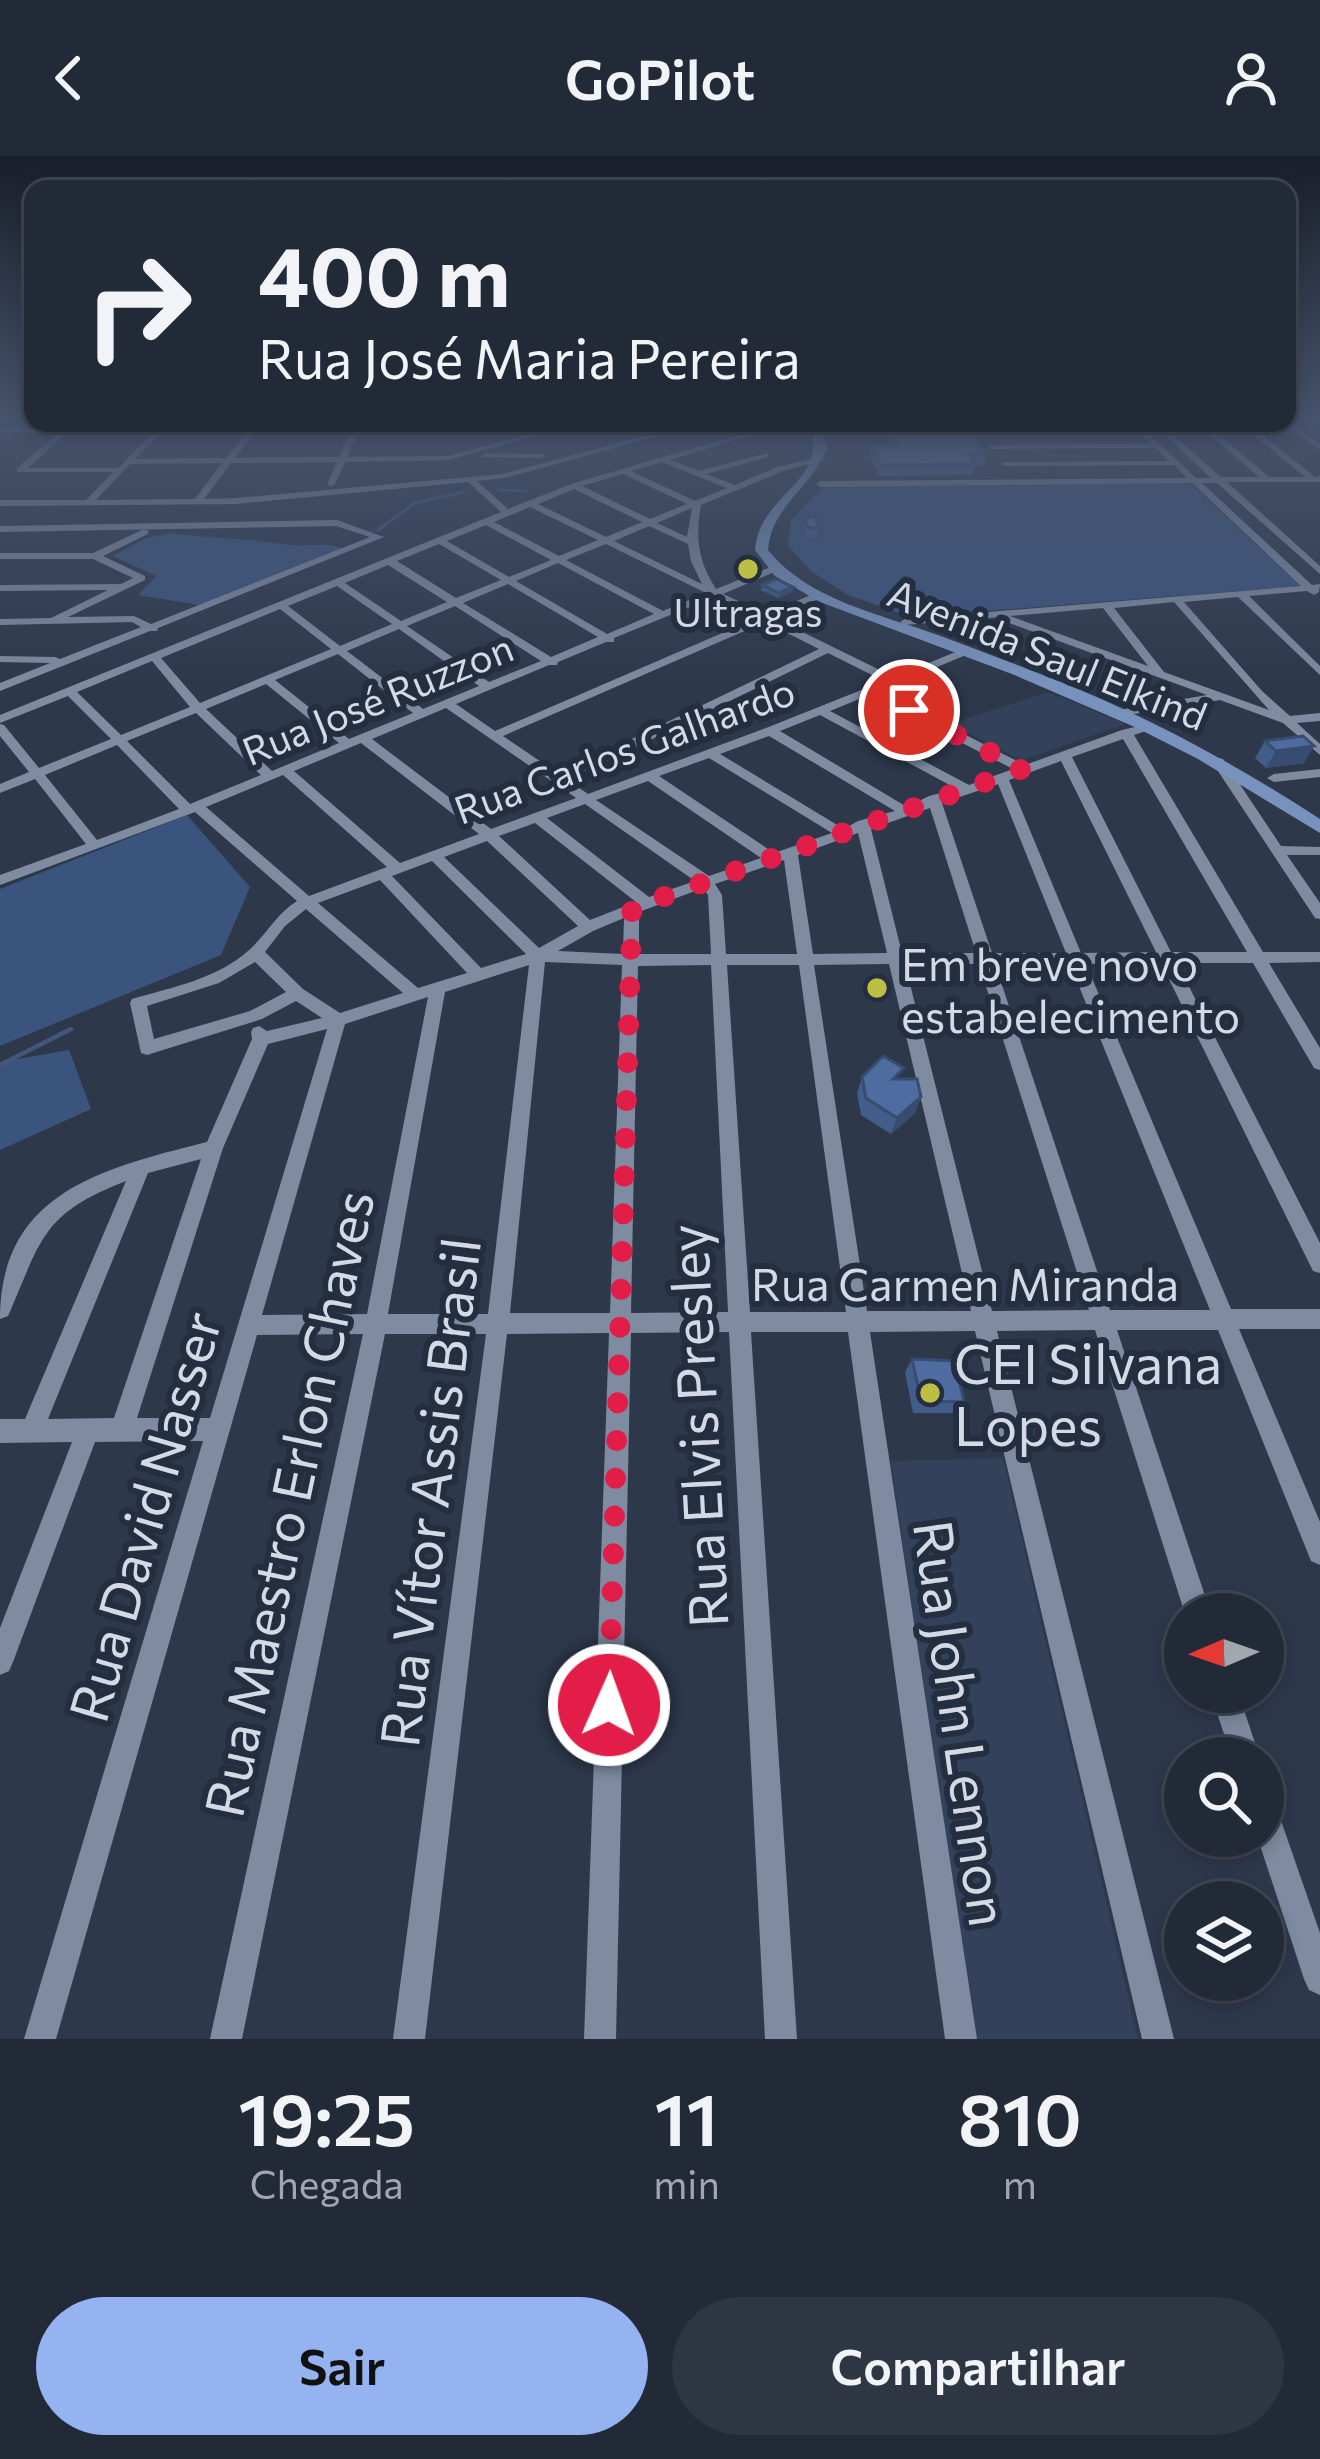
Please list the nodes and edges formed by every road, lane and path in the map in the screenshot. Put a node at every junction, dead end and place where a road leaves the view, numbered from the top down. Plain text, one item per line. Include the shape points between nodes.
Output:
1 (298, 508) edge
2 (327, 508) edge
3 (501, 508) edge
4 (520, 508) edge
5 (538, 508) edge
6 (619, 508) edge
7 (690, 508) edge
8 (696, 508) edge
9 (775, 508) edge
10 (790, 508) edge
11 (1225, 508) edge
12 (1250, 508) edge
13 (507, 513) junction
14 (325, 519) junction
15 (303, 521) junction
16 (487, 522) junction
17 (286, 524) junction
18 (652, 524) junction
19 (156, 526) junction
20 (0, 530) edge
21 (440, 541) junction
22 (608, 542) junction
23 (690, 542) junction
24 (0, 556) edge
25 (95, 556) junction
26 (388, 561) junction
27 (562, 561) junction
28 (776, 568) junction
29 (1320, 571) edge
30 (700, 574) junction
31 (684, 579) junction
32 (806, 579) junction
33 (512, 582) junction
34 (339, 583) junction
35 (129, 587) junction
36 (0, 588) edge
37 (1317, 591) edge
38 (715, 594) junction
39 (1242, 595) junction
40 (821, 597) junction
41 (1178, 600) junction
42 (458, 604) junction
43 (282, 606) junction
44 (1107, 606) junction
45 (995, 614) junction
46 (868, 615) junction
47 (665, 616) junction
48 (769, 621) junction
49 (0, 622) edge
50 (50, 622) junction
51 (905, 622) junction
52 (153, 628) junction
53 (400, 628) junction
54 (610, 640) junction
55 (827, 649) junction
56 (340, 652) junction
57 (962, 653) junction
58 (155, 658) junction
59 (0, 659) edge
60 (69, 660) junction
61 (553, 663) junction
62 (1158, 672) junction
63 (1320, 672) edge
64 (269, 681) junction
65 (894, 681) junction
66 (0, 687) edge
67 (490, 688) junction
68 (70, 691) junction
69 (871, 691) junction
70 (1258, 693) junction
71 (1219, 697) junction
72 (449, 704) junction
73 (199, 709) junction
74 (821, 711) junction
75 (1126, 711) junction
76 (423, 715) junction
77 (1320, 716) edge
78 (1285, 720) junction
79 (0, 724) edge
80 (1148, 726) junction
81 (770, 731) junction
82 (1126, 733) junction
83 (364, 739) junction
84 (497, 739) junction
85 (121, 741) junction
86 (349, 745) junction
87 (1320, 751) edge
88 (711, 754) junction
89 (1064, 754) junction
90 (1215, 758) junction
91 (1022, 769) junction
92 (1320, 772) edge
93 (279, 774) junction
94 (34, 776) junction
95 (650, 776) junction
96 (1000, 776) junction
97 (556, 781) junction
98 (1271, 784) junction
99 (966, 788) junction
100 (0, 789) edge
101 (1239, 793) junction
102 (934, 799) junction
103 (583, 800) junction
104 (192, 808) junction
105 (903, 810) junction
106 (1320, 812) edge
107 (535, 816) junction
108 (1320, 827) edge
109 (852, 828) junction
110 (488, 833) junction
111 (94, 846) junction
112 (790, 850) junction
113 (1277, 850) junction
114 (1320, 851) edge
115 (434, 855) junction
116 (770, 857) junction
117 (391, 872) junction
118 (0, 881) edge
119 (706, 881) junction
120 (307, 902) junction
121 (640, 905) junction
122 (1320, 914) edge
123 (588, 927) junction
124 (256, 953) junction
125 (538, 956) junction
126 (1259, 957) junction
127 (1320, 957) edge
128 (1168, 958) junction
129 (898, 959) junction
130 (988, 959) junction
131 (1078, 959) junction
132 (634, 960) junction
133 (806, 960) junction
134 (716, 961) junction
135 (477, 974) junction
136 (426, 990) junction
137 (297, 993) junction
138 (256, 1015) junction
139 (338, 1020) junction
140 (261, 1039) junction
141 (1320, 1063) edge
142 (214, 1148) junction
143 (141, 1168) junction
144 (1320, 1264) edge
145 (0, 1310) edge
146 (1320, 1318) edge
147 (1225, 1319) junction
148 (1100, 1320) junction
149 (856, 1321) junction
150 (984, 1321) junction
151 (738, 1322) junction
152 (498, 1323) junction
153 (619, 1323) junction
154 (250, 1324) junction
155 (376, 1324) junction
156 (32, 1429) junction
157 (122, 1429) junction
158 (219, 1429) junction
159 (88, 1430) junction
160 (0, 1431) edge
161 (1320, 1552) edge
162 (1191, 1593) edge
163 (0, 1662) edge
164 (1279, 1857) edge
165 (1320, 1979) edge
166 (40, 2039) edge
167 (226, 2039) edge
168 (409, 2039) edge
169 (600, 2039) edge
170 (781, 2039) edge
171 (961, 2039) edge
172 (1158, 2039) edge

1 - 15 street
2 - 14 street
3 - 13 street
4 - 13 street
5 - 22 street
6 - 18 street
7 - 18 street
8 - 23 street
9 - 28 main road via 760,542
10 - 32 main road via 776,528 782,556
11 - 37 street
12 - 29 street
13 - 16 street
14 - 15 street
14 - 17 street
14 - 52 street via 379,539
15 - 17 street
16 - 21 street
16 - 27 street
17 - 19 street
18 - 22 street
18 - 23 street
19 - 20 street
19 - 25 street
21 - 26 street
21 - 33 street
22 - 27 street
22 - 31 street
23 - 30 street
24 - 25 street
25 - 35 street via 139,574
26 - 34 street
26 - 42 street
27 - 33 street
27 - 47 street
28 - 32 main road, Avenida Saul Elkind
28 - 38 street, Rua José Ruzzon
28 - 40 main road, Avenida Saul Elkind
30 - 31 street
30 - 38 street
31 - 38 street
32 - 51 main road, Avenida Saul Elkind
33 - 42 street
33 - 54 street
34 - 43 street
34 - 53 street
35 - 36 street
35 - 50 street
37 - 39 street
38 - 47 street, Rua José Ruzzon
38 - 48 street
39 - 41 street
39 - 63 street
40 - 46 main road, Avenida Saul Elkind
40 - 48 street
41 - 44 street
41 - 70 street
42 - 53 street
42 - 61 street
43 - 56 street
43 - 58 street
44 - 45 street
44 - 62 street
45 - 51 street
45 - 62 street
46 - 51 main road
46 - 57 main road, Avenida Saul Elkind
47 - 54 street, Rua José Ruzzon
48 - 55 street
48 - 84 street
49 - 50 street
50 - 52 street via 134,619
51 - 75 main road, Avenida Saul Elkind
52 - 60 street
53 - 56 street
53 - 67 street
54 - 61 street, Rua José Ruzzon
55 - 65 street
55 - 97 street
56 - 64 street
56 - 76 street
57 - 65 street, Rua Carlos Galhardo
57 - 75 main road, Avenida Saul Elkind
58 - 68 street
58 - 73 street
59 - 60 street
60 - 66 street
61 - 67 street, Rua José Ruzzon
62 - 71 street
64 - 73 street
64 - 86 street
65 - 69 street, Rua Carlos Galhardo
67 - 72 street, Rua José Ruzzon
68 - 79 street
68 - 85 street
69 - 74 street, Rua Carlos Galhardo
69 - 91 street
70 - 71 street
70 - 78 street
71 - 75 street
71 - 78 street
72 - 76 street, Rua José Ruzzon
72 - 84 street
73 - 85 street
73 - 93 street
74 - 81 street, Rua Carlos Galhardo
74 - 99 street
75 - 80 main road, Avenida Saul Elkind
75 - 98 main road, Avenida Saul Elkind via 1194,734
76 - 83 street, Rua José Ruzzon
77 - 78 street
78 - 87 street
79 - 94 street
80 - 82 street
80 - 90 main road, Avenida Saul Elkind
81 - 88 street, Rua Carlos Galhardo
81 - 105 street
82 - 89 street
82 - 126 street
83 - 86 street, Rua José Ruzzon
83 - 110 street
84 - 97 street
85 - 94 street
85 - 104 street
86 - 93 street, Rua José Ruzzon
88 - 95 street, Rua Carlos Galhardo
88 - 109 street
89 - 91 street
89 - 128 street
90 - 98 main road, Avenida Saul Elkind
90 - 101 street
91 - 96 street
92 - 98 street
93 - 104 street, Rua José Ruzzon
93 - 117 street
94 - 100 street
94 - 111 street
95 - 103 street, Rua Carlos Galhardo
95 - 116 street
96 - 99 street
96 - 131 street
97 - 103 street
98 - 101 street
98 - 106 main road, Avenida Saul Elkind
98 - 108 main road, Avenida Saul Elkind
99 - 102 street
101 - 113 street
102 - 105 street
102 - 130 street
103 - 107 street, Rua Carlos Galhardo
103 - 119 street
104 - 111 street, Rua José Ruzzon
104 - 120 street
105 - 109 street
107 - 110 street, Rua Carlos Galhardo
107 - 121 street
109 - 112 street
109 - 129 street
110 - 115 street, Rua Carlos Galhardo
110 - 123 street
111 - 118 street, Rua José Ruzzon
112 - 116 street
112 - 133 street, Rua John Lennon
113 - 114 street
113 - 122 street
115 - 117 street, Rua Carlos Galhardo
115 - 125 street
116 - 119 street
117 - 120 street, Rua Carlos Galhardo
117 - 135 street
119 - 121 street
119 - 134 street, Rua Elvis Presley via 715,895
120 - 124 street via 279,918
120 - 136 street
121 - 123 street
121 - 132 street
123 - 125 street
124 - 137 street
124 - 138 street via 231,971 138,1003 148,1048
125 - 132 street
125 - 135 street
125 - 152 street, Rua Vítor Assis Brasil
126 - 127 street
126 - 128 street
126 - 141 street
128 - 131 street
128 - 144 street
129 - 130 street
129 - 133 street
129 - 150 street
130 - 131 street
130 - 148 street
131 - 147 street
132 - 134 street
132 - 153 street
133 - 134 street
133 - 149 street, Rua John Lennon
134 - 151 street, Rua Elvis Presley
135 - 136 street
136 - 139 street
136 - 155 street, Rua Maestro Erlon Chaves
137 - 138 street
137 - 139 street
138 - 140 street
139 - 140 street
139 - 154 street, Rua David Nasser
140 - 142 street
142 - 143 street
142 - 157 street
143 - 145 street via 70,1198 41,1222
143 - 156 street
146 - 147 street, Rua Carmen Miranda
147 - 148 street, Rua Carmen Miranda
147 - 161 street
148 - 150 street, Rua Carmen Miranda
148 - 162 street
149 - 150 street, Rua Carmen Miranda
149 - 151 street, Rua Carmen Miranda
149 - 171 street, Rua John Lennon
150 - 172 street
151 - 153 street, Rua Carmen Miranda
151 - 170 street, Rua Elvis Presley
152 - 153 street, Rua Carmen Miranda
152 - 155 street, Rua Carmen Miranda
152 - 168 street, Rua Vítor Assis Brasil
153 - 169 street
154 - 155 street, Rua Carmen Miranda
154 - 158 street, Rua David Nasser
155 - 167 street, Rua Maestro Erlon Chaves
156 - 159 street
156 - 160 street
157 - 158 street
157 - 159 street
158 - 166 street, Rua David Nasser
159 - 163 street
164 - 165 street

